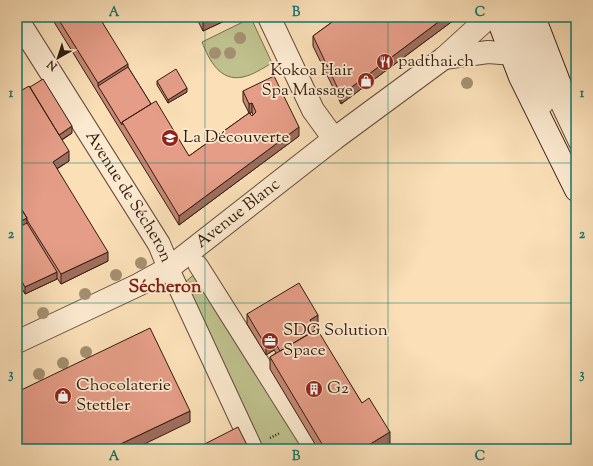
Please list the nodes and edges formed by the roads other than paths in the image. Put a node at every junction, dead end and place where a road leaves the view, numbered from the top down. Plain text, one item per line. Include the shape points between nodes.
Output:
1 (269, 17) edge
2 (489, 17) edge
3 (497, 17) edge
4 (508, 17) edge
5 (520, 17) edge
6 (534, 17) edge
7 (17, 19) edge
8 (518, 54) junction
9 (444, 58) junction
10 (576, 119) edge
11 (334, 139) junction
12 (576, 144) edge
13 (576, 167) edge
14 (576, 190) edge
15 (198, 265) dead end
16 (169, 268) junction
17 (17, 342) edge
18 (253, 448) edge
19 (314, 449) edge

1 - 11 street via 313,110
2 - 9 street, Avenue Blanc
3 - 8 street
4 - 8 lane
5 - 12 lane
6 - 10 street via 561,88
7 - 16 street, Avenue de Sécheron via 159,244
8 - 9 street, Avenue Blanc via 476,52
8 - 13 lane
8 - 14 street via 520,77
9 - 11 street, Avenue Blanc
11 - 16 street, Avenue Blanc
15 - 19 street
16 - 17 street, Avenue Blanc
16 - 18 street, Avenue de Sécheron

